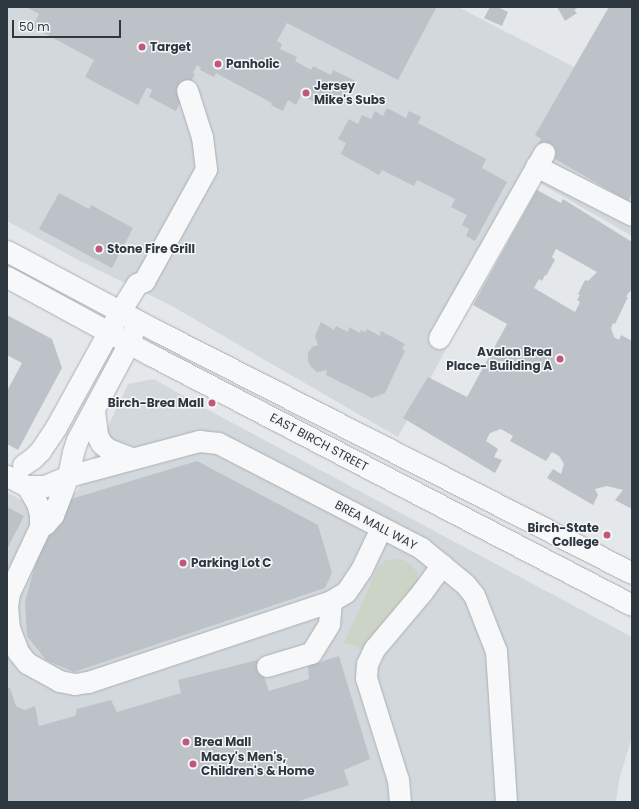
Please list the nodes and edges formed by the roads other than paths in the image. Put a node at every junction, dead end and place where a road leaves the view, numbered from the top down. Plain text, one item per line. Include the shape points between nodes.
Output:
1 (187, 90) dead end
2 (632, 215) edge
3 (7, 251) edge
4 (7, 277) edge
5 (129, 316) junction
6 (108, 332) junction
7 (439, 338) dead end
8 (130, 343) junction
9 (94, 410) junction
10 (56, 427) junction
11 (132, 458) junction
12 (12, 469) edge
13 (68, 476) junction
14 (27, 486) junction
15 (40, 527) junction
16 (381, 528) junction
17 (442, 564) junction
18 (632, 573) edge
19 (331, 601) junction
20 (632, 605) edge
21 (9, 638) edge
22 (267, 666) dead end
23 (400, 802) edge
24 (506, 802) edge

1 - 5 street via 202,137 206,169 144,281 137,284
2 - 7 street via 612,198 540,160
3 - 5 street, EAST BIRCH STREET
4 - 6 street, EAST BIRCH STREET
5 - 6 street
5 - 8 street
5 - 18 street, EAST BIRCH STREET
6 - 8 street, EAST BIRCH STREET
6 - 10 street
8 - 9 street
8 - 20 street, EAST BIRCH STREET
9 - 11 street via 96,435 101,443 108,449
9 - 13 street via 73,452
10 - 12 street via 33,458
10 - 13 street via 58,459
11 - 13 street, BREA MALL WAY
11 - 16 street, BREA MALL WAY via 199,441 218,443
12 - 13 street via 45,468
12 - 14 street, BREA MALL WAY
13 - 14 street, BREA MALL WAY via 45,486
13 - 15 street via 52,515 46,524
14 - 15 street via 37,503
15 - 21 street via 9,593
16 - 17 street, BREA MALL WAY via 420,548
16 - 19 street via 346,592
17 - 23 street via 374,649 367,664 366,678 398,780
17 - 24 street, BREA MALL WAY via 474,595 496,651
19 - 21 street via 88,682 75,684 59,681 33,667
19 - 22 street via 329,624 311,653

